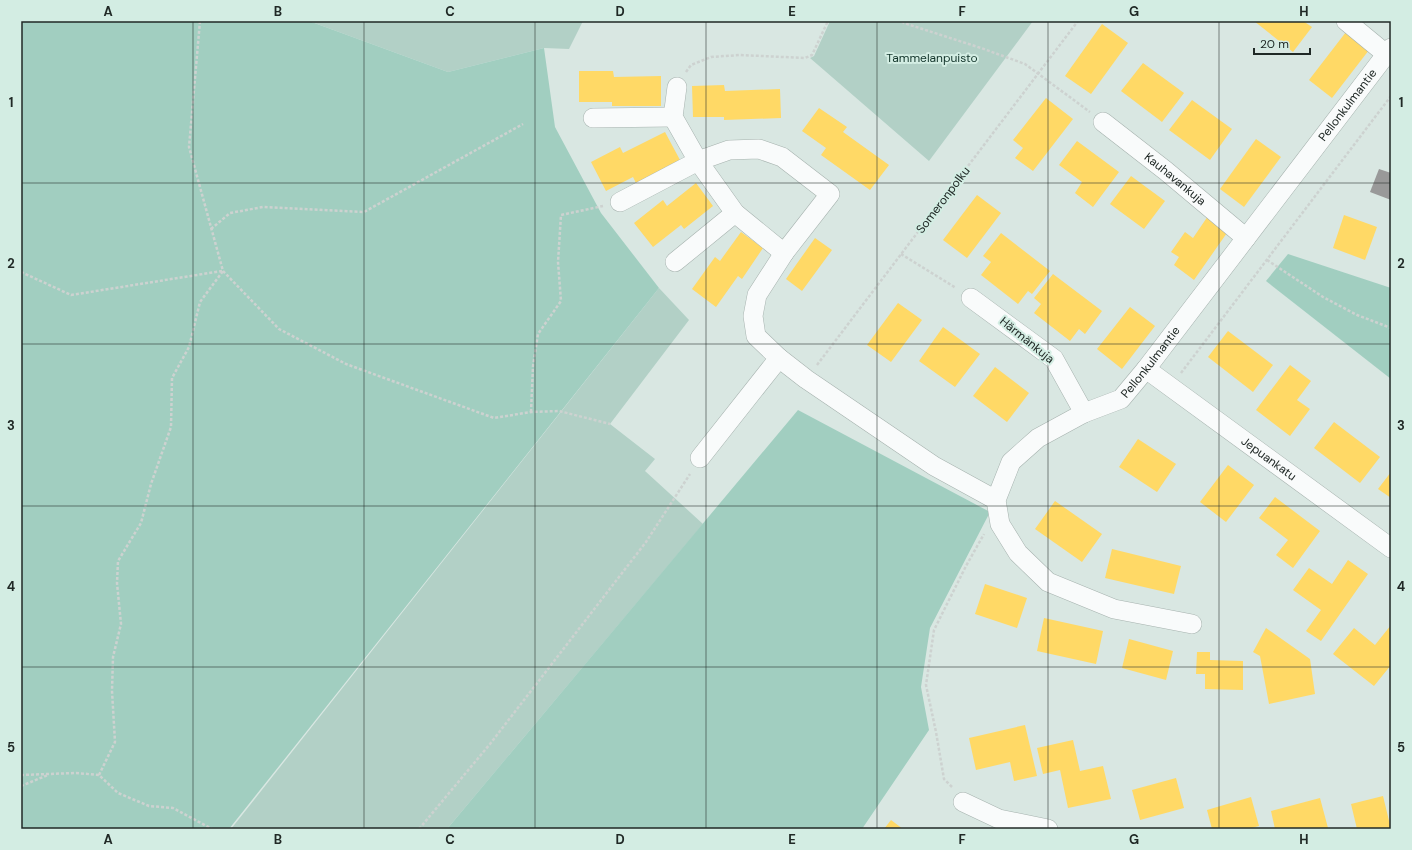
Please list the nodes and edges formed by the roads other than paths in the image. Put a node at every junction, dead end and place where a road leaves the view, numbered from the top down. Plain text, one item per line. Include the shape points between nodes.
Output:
1 (1346, 21) edge
2 (1389, 51) edge
3 (677, 87) road end
4 (673, 117) junction
5 (593, 118) dead end
6 (1103, 122) road end
7 (698, 161) junction
8 (620, 202) road end
9 (735, 213) junction
10 (1246, 238) junction
11 (784, 253) junction
12 (675, 262) dead end
13 (971, 298) road end
14 (780, 358) junction
15 (1146, 369) junction
16 (1084, 413) junction
17 (700, 458) road end
18 (996, 500) junction
19 (1391, 548) edge
20 (1192, 624) dead end
21 (963, 802) road end
22 (1048, 829) edge

1 - 2 street
2 - 10 street, Pellonkulmantie
3 - 4 street
4 - 5 street
4 - 7 street
6 - 10 street, Kauhavankuja
7 - 8 street
7 - 9 street
7 - 11 street via 729,150 759,149 782,157 830,194
9 - 11 street
9 - 12 street
10 - 15 street, Pellonkulmantie
11 - 14 street via 757,295 753,316 756,336
13 - 16 street, Härmänkuja via 1054,358
14 - 17 street
14 - 18 street via 806,379 934,466
15 - 16 street, Pellonkulmantie via 1121,399
15 - 19 street, Jepuankatu
16 - 18 street, Pellonkulmantie via 1038,438 1011,462
18 - 20 street via 1000,524 1018,553 1048,582 1114,609
21 - 22 street via 999,819

